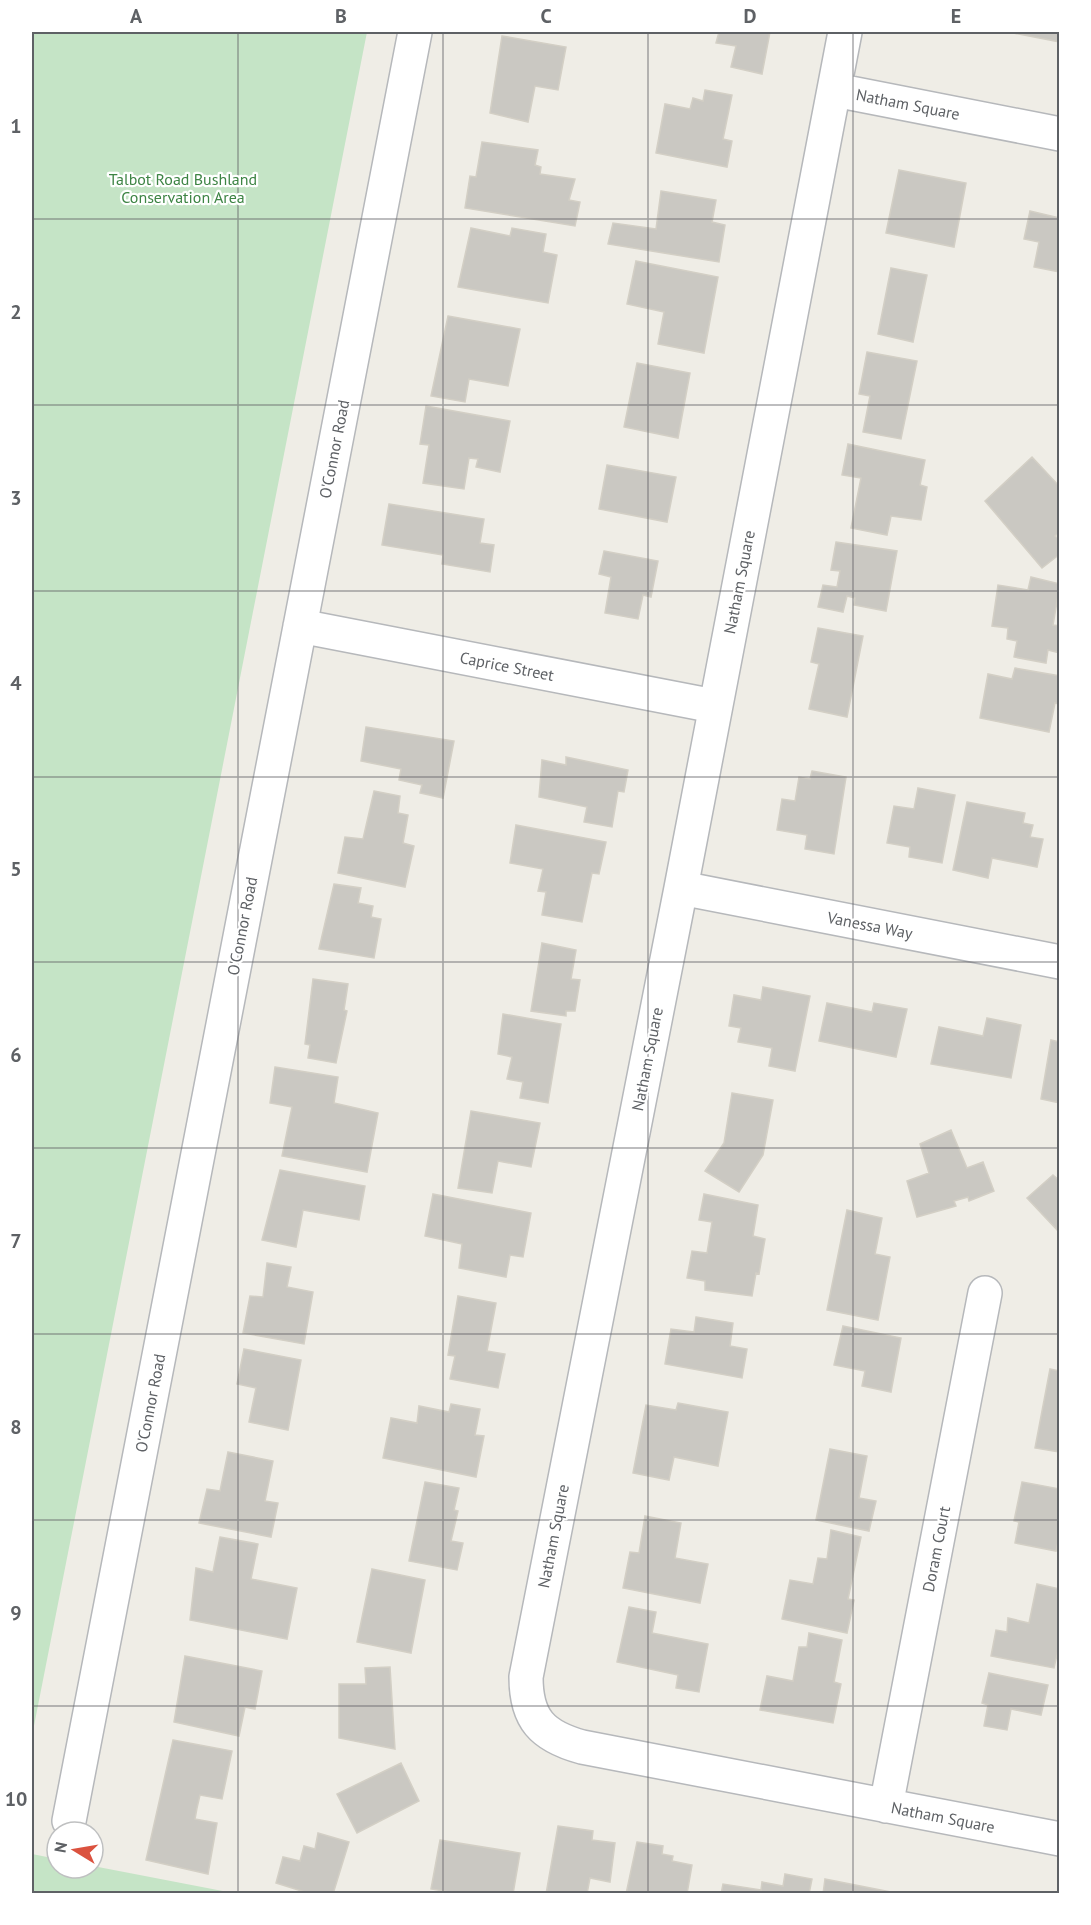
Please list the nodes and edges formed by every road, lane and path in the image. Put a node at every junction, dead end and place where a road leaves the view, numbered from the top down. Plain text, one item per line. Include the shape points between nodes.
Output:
1 (416, 32) edge
2 (845, 32) edge
3 (835, 90) junction
4 (1059, 134) edge
5 (300, 626) junction
6 (714, 706) junction
7 (681, 888) junction
8 (1059, 962) edge
9 (985, 1293) dead end
10 (886, 1806) junction
11 (69, 1820) edge
12 (1059, 1839) edge

1 - 5 street, O'Connor Road
2 - 3 street
3 - 4 street, Natham Square
3 - 6 street, Natham Square
5 - 6 street, Caprice Street
5 - 11 street, O'Connor Road
6 - 7 street, Natham Square
7 - 8 street, Vanessa Way
7 - 10 street, Natham Square via 526,1677 526,1698 532,1715 560,1741
9 - 10 street, Doram Court
10 - 12 street, Natham Square

